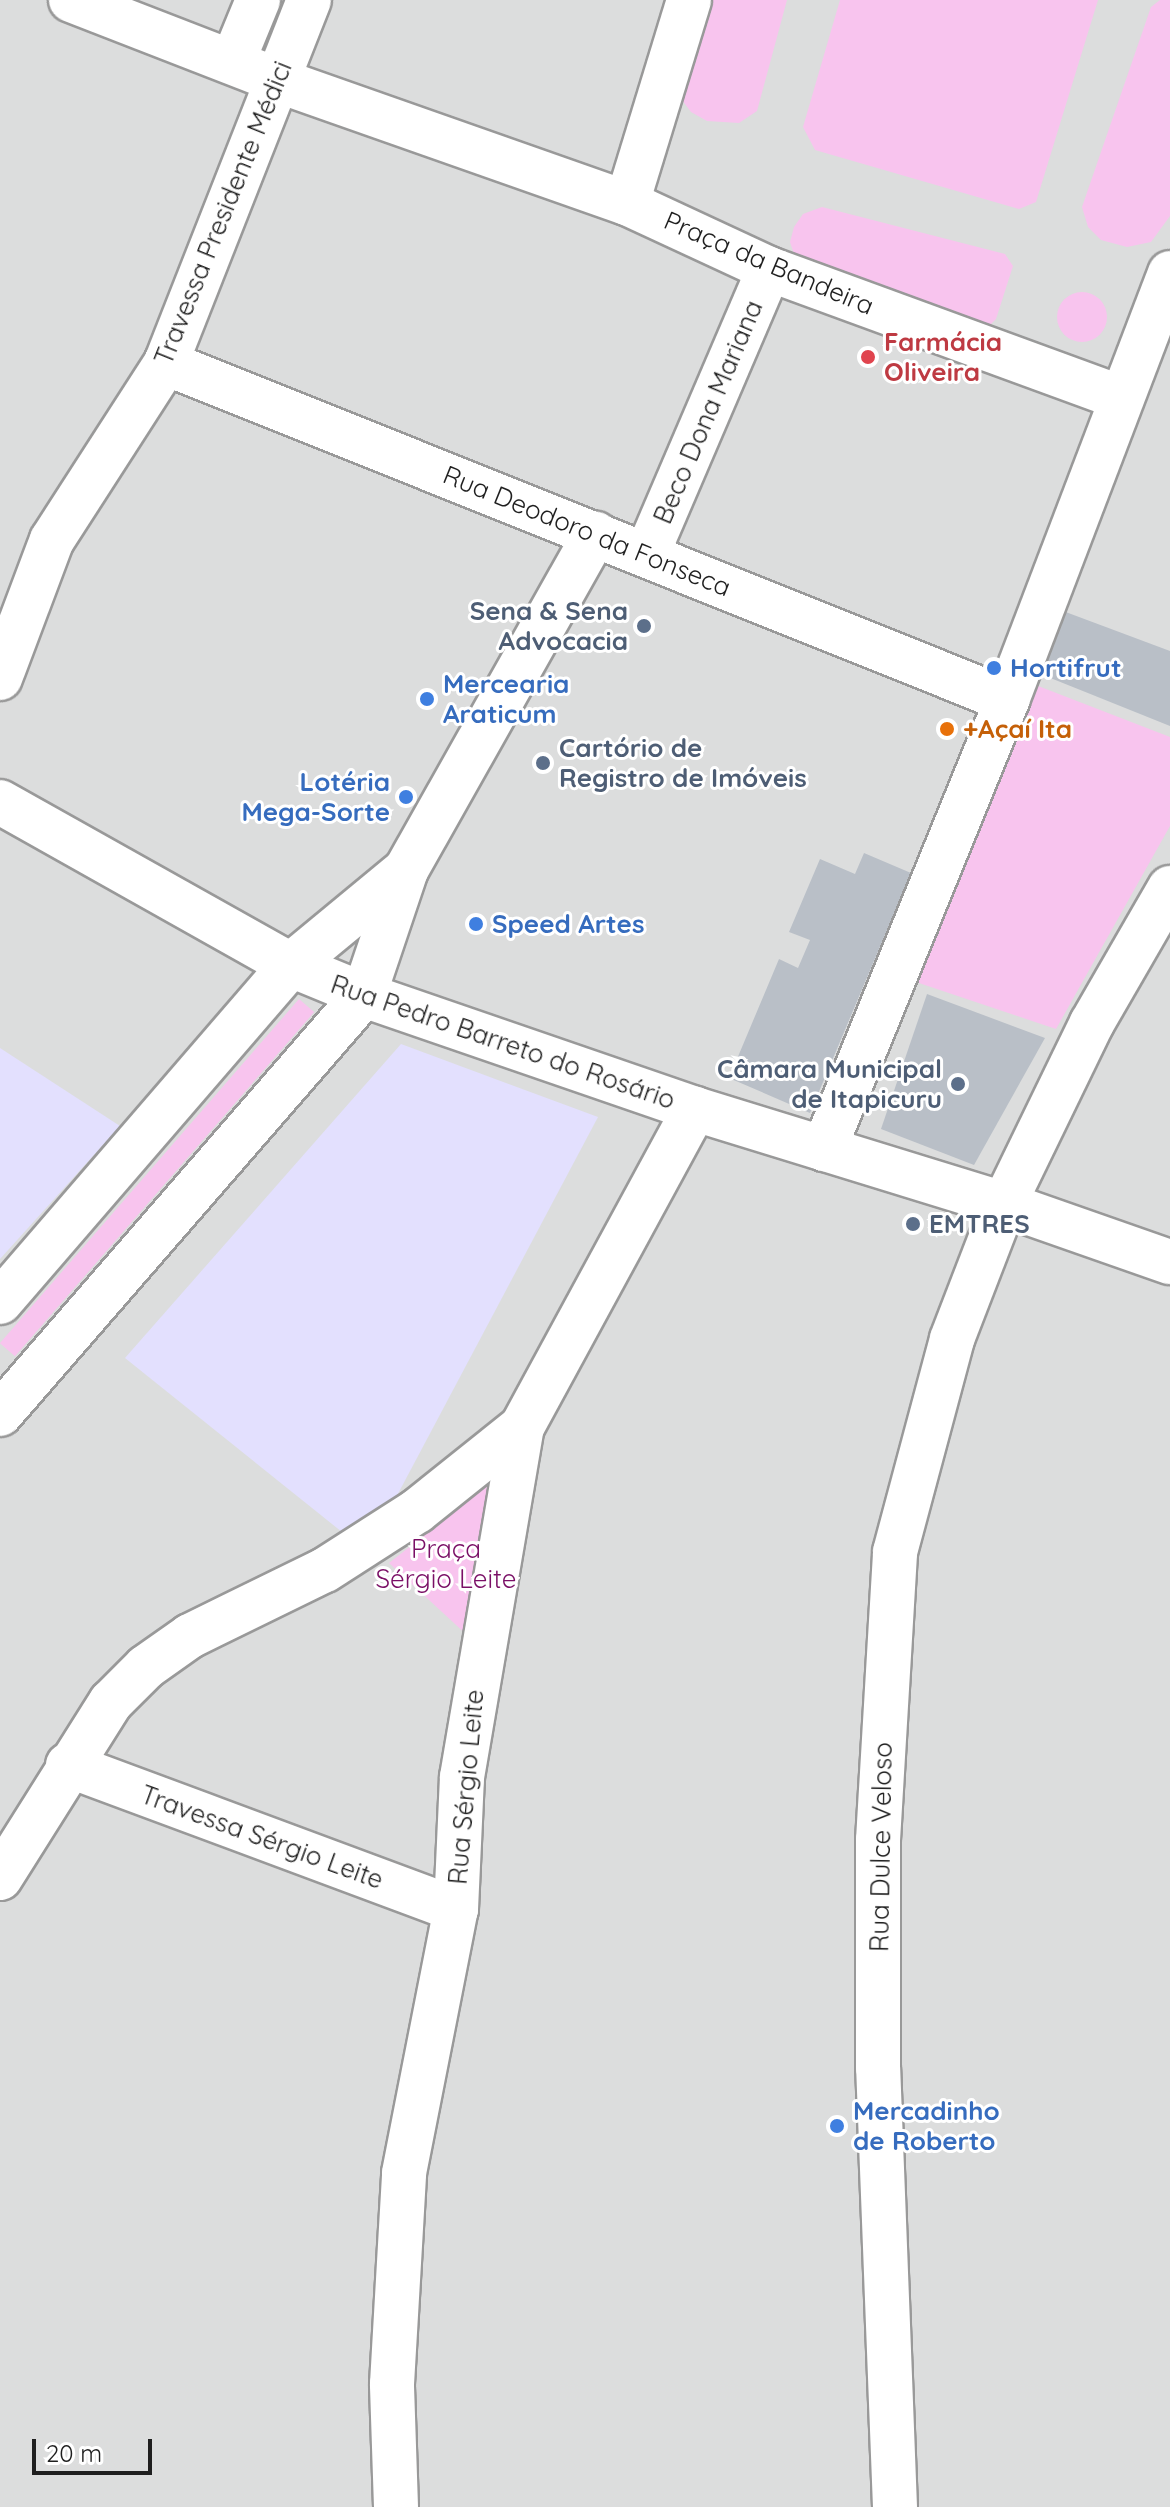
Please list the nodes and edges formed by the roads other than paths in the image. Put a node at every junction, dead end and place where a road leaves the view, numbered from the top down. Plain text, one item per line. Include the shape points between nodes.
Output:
1 (71, 0) edge
2 (258, 0) edge
3 (309, 0) edge
4 (689, 0) edge
5 (233, 61) junction
6 (277, 80) junction
7 (627, 203) junction
8 (769, 269) junction
9 (1170, 273) edge
10 (166, 363) junction
11 (1121, 398) junction
12 (595, 534) junction
13 (52, 540) junction
14 (647, 554) junction
15 (0, 601) edge
16 (0, 678) edge
17 (1007, 700) junction
18 (0, 802) edge
19 (406, 870) junction
20 (1170, 888) edge
21 (291, 965) junction
22 (364, 995) junction
23 (695, 1109) junction
24 (824, 1149) junction
25 (1004, 1204) junction
26 (1170, 1262) edge
27 (0, 1302) edge
28 (0, 1414) edge
29 (522, 1427) junction
30 (68, 1765) junction
31 (0, 1878) edge
32 (456, 1909) junction
33 (396, 2507) edge
34 (895, 2507) edge

1 - 5 street, Praça da Bandeira
2 - 5 street, Travessa Presidente Médici
3 - 6 street, Travessa Presidente Médici
4 - 7 street
5 - 6 street, Praça da Bandeira
6 - 7 street, Praça da Bandeira
6 - 10 street, Travessa Presidente Médici
7 - 8 street, Praça da Bandeira
8 - 11 street, Praça da Bandeira
8 - 14 street, Beco Dona Mariana
9 - 11 street
10 - 12 street, Rua Deodoro da Fonseca
10 - 13 street, Travessa Presidente Médici
11 - 17 street
12 - 14 street, Rua Deodoro da Fonseca
12 - 19 street
13 - 15 street
13 - 16 street, Travessa Presidente Médici
14 - 17 street, Rua Deodoro da Fonseca
17 - 24 street
18 - 21 street, Rua Pedro Barreto do Rosário
19 - 21 street
19 - 22 street
20 - 25 street, Rua Dulce Veloso via 1092,1023
21 - 22 street, Rua Pedro Barreto do Rosário
21 - 27 street
22 - 23 street, Rua Pedro Barreto do Rosário
22 - 28 street
23 - 24 street, Rua Pedro Barreto do Rosário
23 - 29 street, Rua Sérgio Leite
24 - 25 street, Rua Pedro Barreto do Rosário
25 - 26 street, Rua Pedro Barreto do Rosário
25 - 34 street, Rua Dulce Veloso via 952,1339 895,1552 878,1840 878,2008
29 - 30 street via 417,1511 325,1570 190,1636 146,1667 111,1702
29 - 32 street, Rua Sérgio Leite via 466,1748
30 - 31 street
30 - 32 street, Travessa Sérgio Leite
32 - 33 street, Rua Sérgio Leite via 404,2173 392,2384

